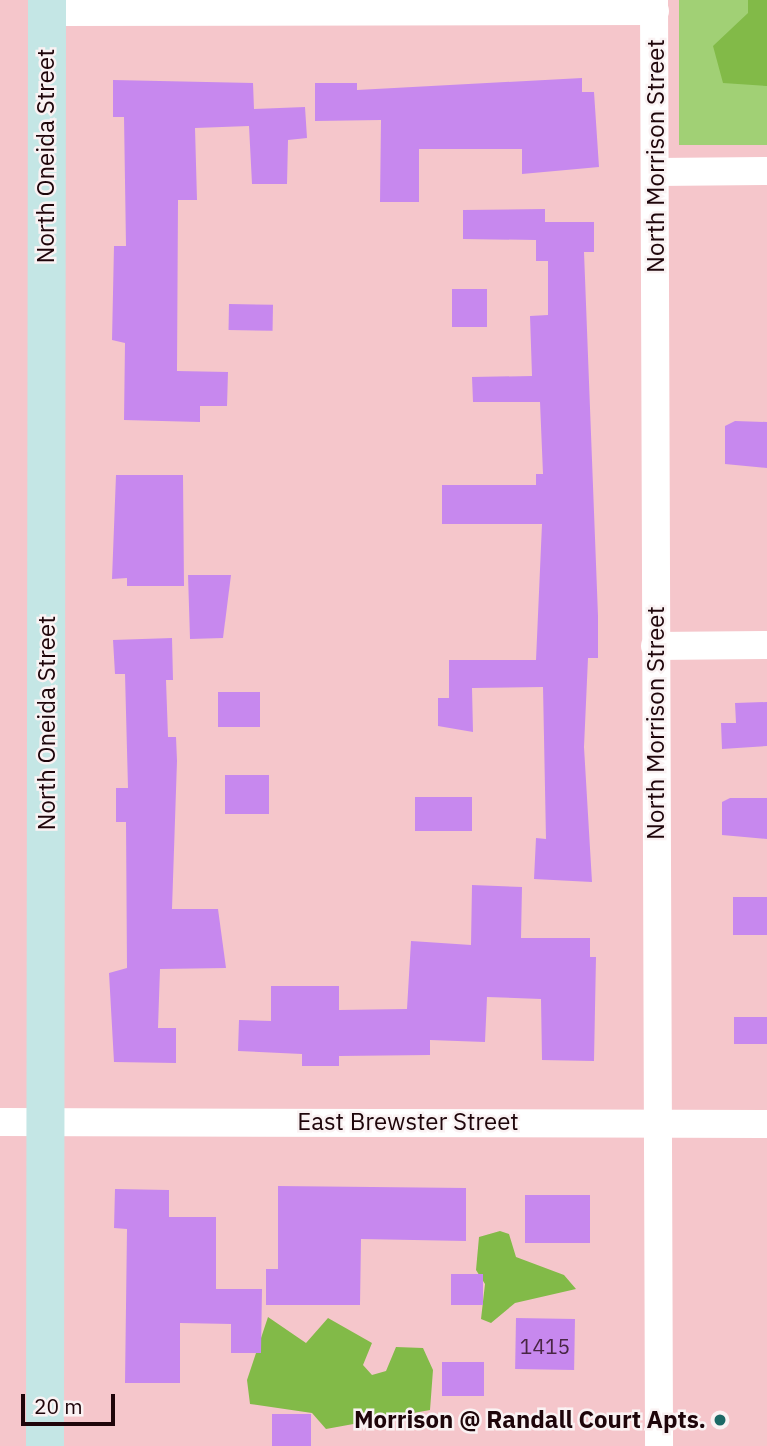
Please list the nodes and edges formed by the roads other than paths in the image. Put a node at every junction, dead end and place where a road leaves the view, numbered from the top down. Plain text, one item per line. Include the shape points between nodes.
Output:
1 (654, 5) edge
2 (47, 6) edge
3 (767, 171) edge
4 (657, 172) junction
5 (767, 645) edge
6 (655, 646) junction
7 (0, 1122) edge
8 (48, 1122) junction
9 (657, 1124) junction
10 (767, 1124) edge
11 (45, 1446) edge
12 (659, 1446) edge

1 - 2 street
1 - 4 street, North Morrison Street
2 - 8 main road, North Oneida Street
3 - 4 street
4 - 6 street, North Morrison Street
5 - 6 street
6 - 9 street, North Morrison Street
7 - 8 street, East Brewster Street
8 - 9 street, East Brewster Street
8 - 11 main road, North Oneida Street
9 - 10 street, East Brewster Street
9 - 12 street, North Morrison Street

